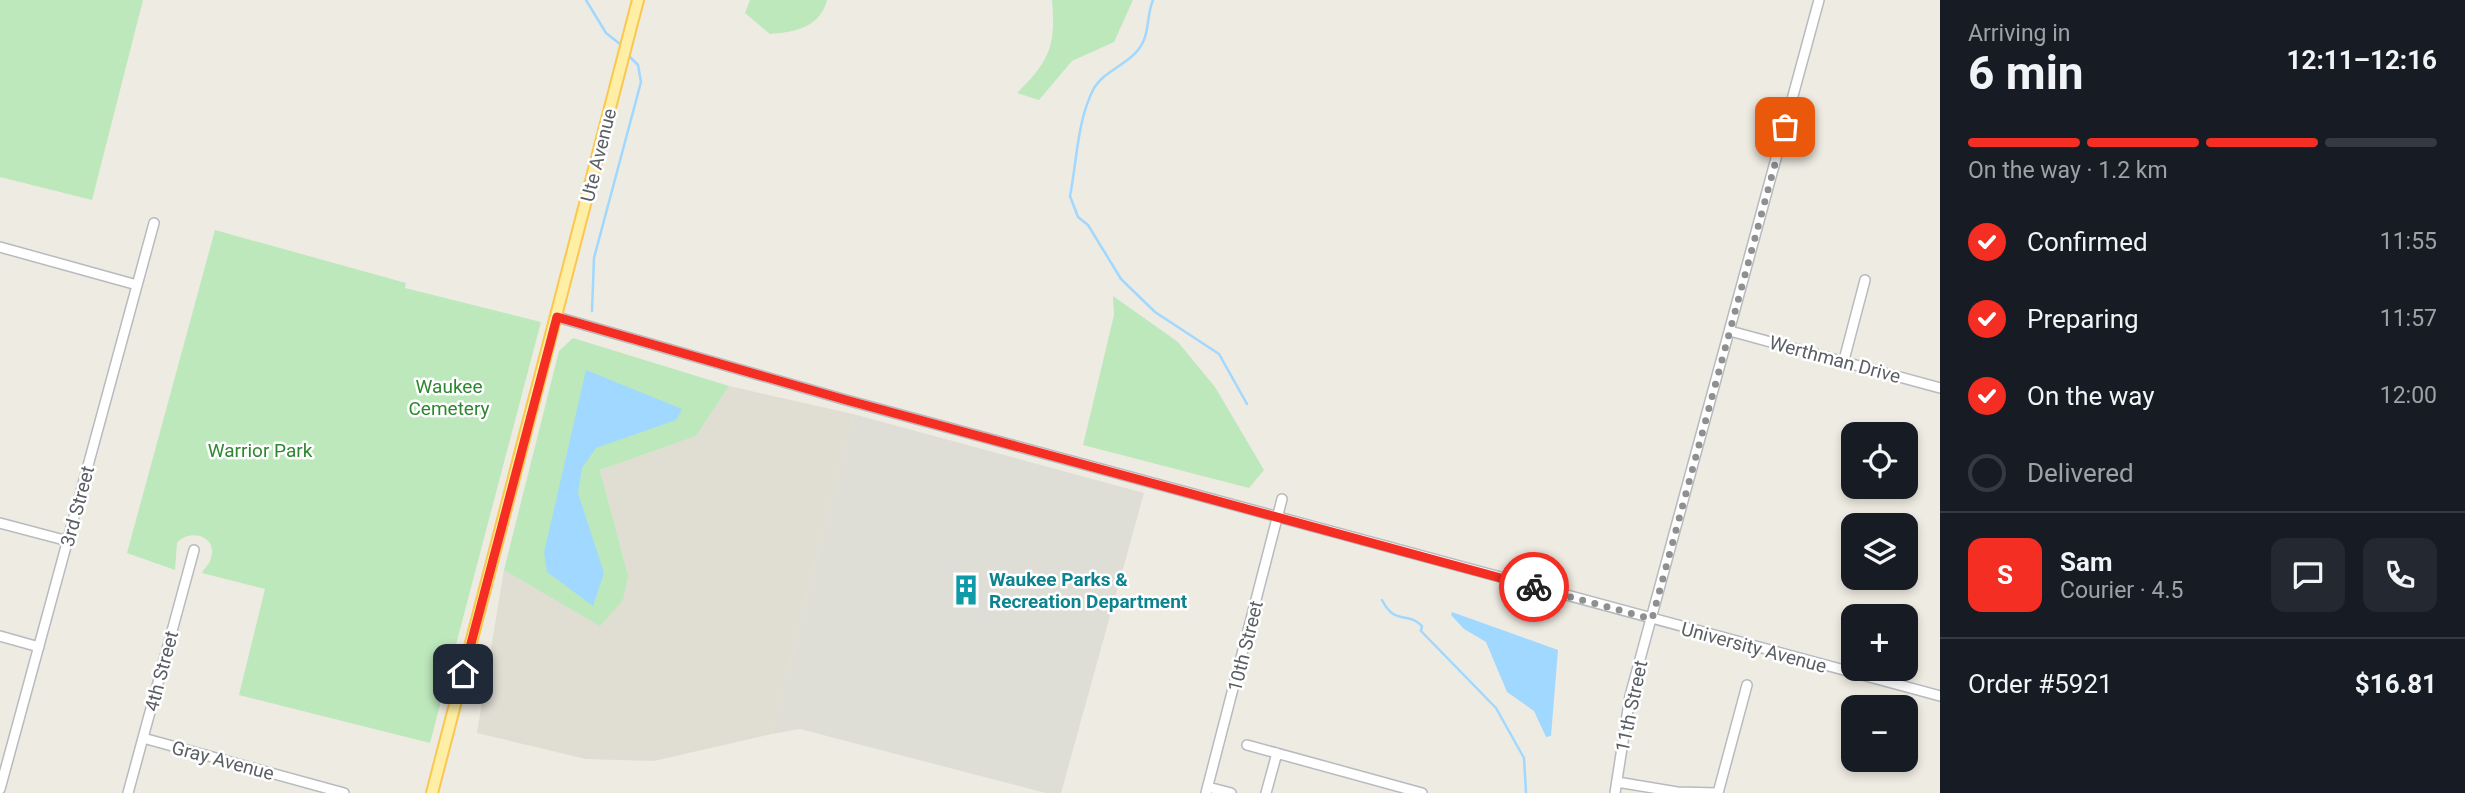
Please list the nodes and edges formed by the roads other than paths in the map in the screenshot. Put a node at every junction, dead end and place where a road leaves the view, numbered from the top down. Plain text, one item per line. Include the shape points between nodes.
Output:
1 (638, 0) edge
2 (1819, 0) edge
3 (154, 223) dead end
4 (0, 247) edge
5 (1865, 280) dead end
6 (137, 285) junction
7 (558, 313) junction
8 (1730, 331) junction
9 (1844, 360) junction
10 (1940, 388) edge
11 (1282, 499) dead end
12 (1278, 517) junction
13 (0, 523) edge
14 (68, 541) junction
15 (194, 550) dead end
16 (1652, 619) junction
17 (0, 636) edge
18 (39, 647) junction
19 (1747, 685) dead end
20 (1940, 696) edge
21 (143, 738) junction
22 (1247, 745) dead end
23 (5, 751) edge
24 (1276, 753) junction
25 (1617, 782) junction
26 (0, 789) edge
27 (1207, 790) edge
28 (128, 793) edge
29 (344, 793) edge
30 (432, 793) edge
31 (1231, 793) edge
32 (1266, 793) edge
33 (1422, 793) edge
34 (1615, 793) edge
35 (1718, 793) edge

1 - 7 main road, Ute Avenue
2 - 8 street, 11th Street
3 - 6 street, 3rd Street
4 - 6 street
5 - 9 street
6 - 14 street, 3rd Street
7 - 12 street, University Avenue via 833,396
7 - 30 main road, Ute Avenue
8 - 9 street, Werthman Drive
8 - 16 street, 11th Street
9 - 10 street, Werthman Drive
11 - 12 street, 10th Street
12 - 16 street, University Avenue
12 - 27 street, 10th Street
13 - 14 street
14 - 18 street, 3rd Street
15 - 21 street, 4th Street
16 - 20 street, University Avenue
16 - 25 street, 11th Street via 1630,696
17 - 18 street
18 - 23 street, 3rd Street
19 - 35 street
21 - 28 street, 4th Street
21 - 29 street, Gray Avenue
22 - 24 street
23 - 26 street, 3rd Street
24 - 32 street
24 - 33 street
25 - 34 street, 11th Street
25 - 35 street
27 - 31 street

